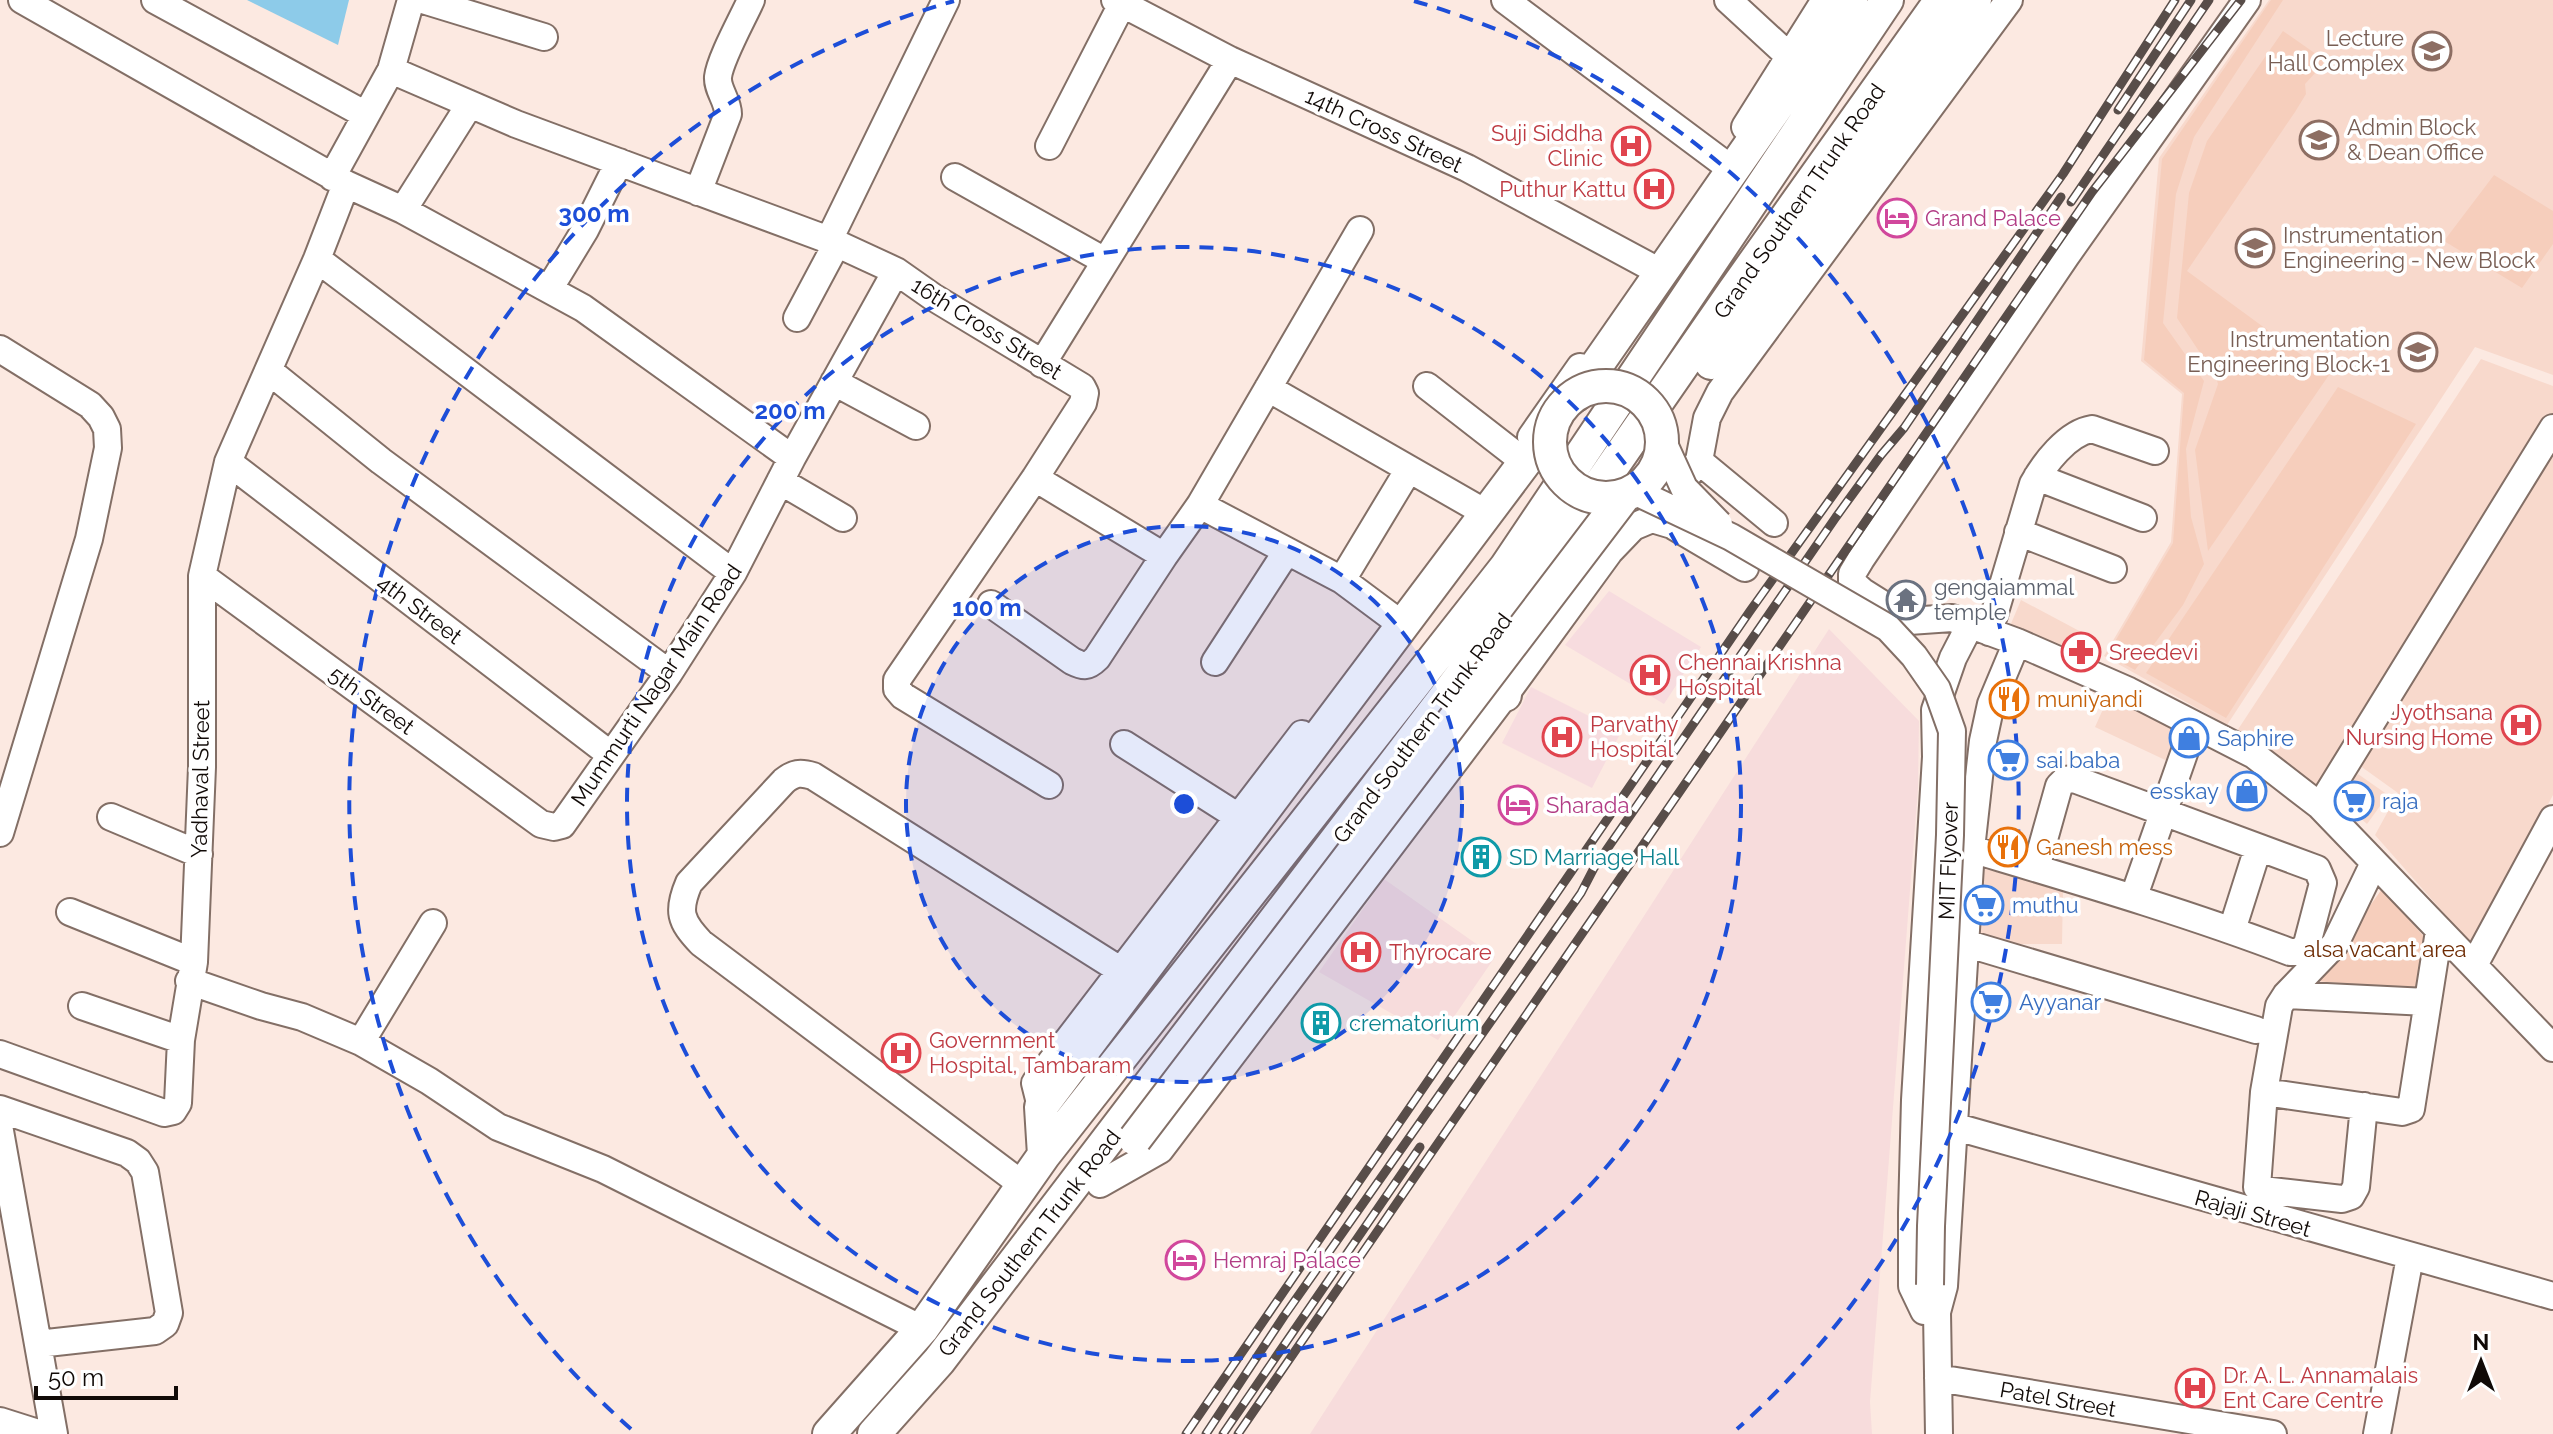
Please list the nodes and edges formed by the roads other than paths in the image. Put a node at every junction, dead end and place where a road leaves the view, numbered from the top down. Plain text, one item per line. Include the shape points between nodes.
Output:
1 (22, 0) edge
2 (155, 0) edge
3 (411, 0) edge
4 (423, 0) edge
5 (751, 0) edge
6 (946, 0) edge
7 (1505, 0) edge
8 (1728, 0) edge
9 (1825, 0) edge
10 (1851, 0) edge
11 (1887, 0) edge
12 (1941, 0) edge
13 (1975, 0) edge
14 (2009, 0) edge
15 (2247, 0) edge
16 (1118, 2) edge
17 (544, 37) dead end
18 (1790, 57) junction
19 (1230, 60) junction
20 (391, 70) junction
21 (470, 104) junction
22 (366, 115) junction
23 (1049, 146) dead end
24 (619, 162) junction
25 (1722, 162) junction
26 (955, 177) dead end
27 (339, 180) junction
28 (698, 192) junction
29 (403, 210) junction
30 (1360, 230) dead end
31 (833, 242) junction
32 (317, 259) junction
33 (1105, 261) junction
34 (1649, 266) junction
35 (896, 271) junction
36 (554, 281) dead end
37 (797, 318) dead end
38 (0, 349) edge
39 (1042, 364) junction
40 (269, 371) junction
41 (834, 382) junction
42 (1427, 386) dead end
43 (1268, 388) junction
44 (1576, 395) junction
45 (916, 426) dead end
46 (1552, 426) junction
47 (2553, 428) edge
48 (1662, 436) junction
49 (2155, 451) dead end
50 (1517, 456) junction
51 (1699, 461) junction
52 (228, 462) junction
53 (1409, 469) junction
54 (786, 470) junction
55 (2037, 477) junction
56 (1035, 478) junction
57 (1630, 493) junction
58 (1200, 505) junction
59 (1477, 508) junction
60 (843, 518) dead end
61 (2143, 518) dead end
62 (1652, 519) junction
63 (1774, 523) dead end
64 (2018, 532) junction
65 (1731, 537) junction
66 (1287, 551) junction
67 (1164, 556) junction
68 (1745, 568) dead end
69 (2113, 569) dead end
70 (733, 573) junction
71 (202, 576) junction
72 (1342, 580) junction
73 (991, 604) dead end
74 (1393, 618) junction
75 (1970, 625) junction
76 (2017, 642) junction
77 (1215, 662) dead end
78 (1468, 668) junction
79 (669, 673) junction
80 (1505, 695) junction
81 (2194, 725) junction
82 (1124, 744) dead end
83 (611, 755) junction
84 (1049, 785) dead end
85 (2320, 806) junction
86 (2162, 813) junction
87 (1237, 816) junction
88 (111, 817) dead end
89 (2553, 819) edge
90 (541, 824) joint
91 (0, 833) edge
92 (2258, 848) junction
93 (1971, 849) junction
94 (199, 854) junction
95 (2374, 863) junction
96 (2036, 868) junction
97 (2134, 896) junction
98 (70, 912) dead end
99 (433, 923) dead end
100 (2232, 930) junction
101 (2439, 931) junction
102 (1965, 943) junction
103 (2474, 965) junction
104 (1120, 970) junction
105 (192, 972) junction
106 (2286, 995) junction
107 (2427, 1002) junction
108 (82, 1006) dead end
109 (2256, 1030) dead end
110 (181, 1040) junction
111 (361, 1042) junction
112 (2553, 1048) edge
113 (0, 1054) edge
114 (2264, 1092) junction
115 (1047, 1099) junction
116 (2364, 1106) junction
117 (0, 1109) edge
118 (1953, 1126) junction
119 (0, 1131) edge
120 (1044, 1155) junction
121 (1023, 1185) junction
122 (1086, 1187) junction
123 (2410, 1257) junction
124 (2553, 1296) edge
125 (1930, 1301) junction
126 (922, 1329) junction
127 (38, 1344) junction
128 (1938, 1378) junction
129 (0, 1421) edge
130 (41, 1434) edge
131 (54, 1434) edge
132 (829, 1434) edge
133 (874, 1434) edge
134 (1922, 1434) edge
135 (1939, 1434) edge
136 (2273, 1434) edge
137 (2377, 1434) edge

1 - 27 street
2 - 22 street
3 - 20 street
4 - 17 street
5 - 28 street via 720,69 728,114
6 - 31 street
7 - 25 street
8 - 18 street
9 - 18 street
10 - 44 main road
11 - 120 main road, Grand Southern Trunk Road via 1506,567
12 - 78 main road, Grand Southern Trunk Road
13 - 48 main road
14 - 51 street via 1720,392 1707,418
15 - 75 street via 1852,574 1852,582 1863,592 1909,621
16 - 19 street, 14th Cross Street
16 - 23 street
18 - 25 street
19 - 33 street
19 - 34 street, 14th Cross Street via 1467,168
20 - 21 street, 16th Cross Street
20 - 22 street, Yadhaval Street
21 - 24 street, 16th Cross Street
21 - 29 street
22 - 27 street, Yadhaval Street
24 - 28 street, 16th Cross Street
24 - 36 street
25 - 34 street
26 - 33 street
27 - 29 street
27 - 32 street, Yadhaval Street
28 - 31 street, 16th Cross Street
29 - 54 street via 583,308
30 - 43 street
31 - 35 street, 16th Cross Street
31 - 37 street
32 - 40 street, Yadhaval Street
32 - 70 street
33 - 39 street
34 - 50 street
35 - 39 street, 16th Cross Street
35 - 41 street, Mummurti Nagar Main Road
38 - 91 street via 90,405 107,429 108,448 89,539
39 - 56 street, 16th Cross Street via 1085,393
40 - 52 street, Yadhaval Street
40 - 79 street via 381,461
41 - 45 street
41 - 54 street, Mummurti Nagar Main Road
42 - 50 street
43 - 53 street
43 - 58 street
44 - 46 main road, bridge
44 - 48 main road, bridge via 1610,386 1628,390 1655,413
46 - 57 main road, bridge via 1553,461 1574,489 1608,499
46 - 115 main road
47 - 85 street
48 - 57 main road, bridge via 1655,471
48 - 65 street, MIT Flyover, bridge via 1684,488
49 - 55 street via 2097,429 2083,431
50 - 59 street
51 - 62 street
51 - 63 street
52 - 71 street, Yadhaval Street
52 - 83 street, 4th Street
53 - 59 street
53 - 72 street
54 - 60 street
54 - 70 street, Mummurti Nagar Main Road
55 - 61 street
55 - 64 street
56 - 67 street
56 - 84 street, 16th Cross Street via 897,680 897,689
57 - 65 street, MIT Flyover, bridge
57 - 122 main road, bridge via 1135,1139
58 - 66 street
58 - 67 street
59 - 74 street
62 - 68 street via 1672,525
62 - 80 street via 1633,527 1616,544
64 - 69 street
64 - 75 street
65 - 125 street, MIT Flyover, bridge via 1888,628 1937,689 1952,731
66 - 72 street
66 - 77 street
67 - 73 street via 1089,666 1072,661
70 - 79 street, Mummurti Nagar Main Road
71 - 90 street, 5th Street
71 - 94 street, Yadhaval Street
72 - 74 street
74 - 87 street
75 - 76 street
75 - 125 street via 1935,710 1912,1213 1912,1286
76 - 81 street
76 - 93 street via 1991,704
78 - 80 main road
78 - 122 main road, Grand Southern Trunk Road
79 - 83 street, Mummurti Nagar Main Road
80 - 122 street via 1439,795 1160,1150
81 - 85 street via 2254,755
81 - 86 street
82 - 87 street
83 - 90 street, Mummurti Nagar Main Road via 562,825
85 - 95 street
86 - 92 street
86 - 96 street via 2065,780
86 - 97 street
87 - 104 street
88 - 94 street
89 - 103 street
92 - 100 street
92 - 100 street via 2322,875 2307,944 2300,952 2290,952
93 - 96 street
93 - 102 street
94 - 105 street, Yadhaval Street
95 - 101 street
95 - 106 street via 2335,944
96 - 97 street
97 - 100 street
98 - 105 street
99 - 111 street
101 - 103 street
101 - 107 street
102 - 109 street
102 - 118 street
103 - 112 street
104 - 115 street via 1035,1083
104 - 121 street via 802,772 784,781 689,883 683,897 684,926 701,943
105 - 110 street, Yadhaval Street
105 - 111 street via 261,1006
106 - 107 street
106 - 114 street via 2279,1006
107 - 116 street via 2411,1109
108 - 110 street
110 - 113 street, Yadhaval Street via 178,1103 164,1113
111 - 126 street via 498,1127 603,1169
114 - 116 street
114 - 116 street via 2256,1182 2262,1190 2351,1196
115 - 120 main road
117 - 127 street via 138,1161 145,1172 169,1313 155,1331
118 - 123 street, Rajaji Street
118 - 125 street via 1944,1286
119 - 127 street
120 - 121 main road, Grand Southern Trunk Road
121 - 126 main road, Grand Southern Trunk Road
122 - 133 main road, Grand Southern Trunk Road
123 - 124 street, Rajaji Street
123 - 137 street
125 - 128 street
125 - 134 street
126 - 132 main road, Grand Southern Trunk Road
127 - 131 street
128 - 135 street
128 - 136 street, Patel Street
129 - 130 street

